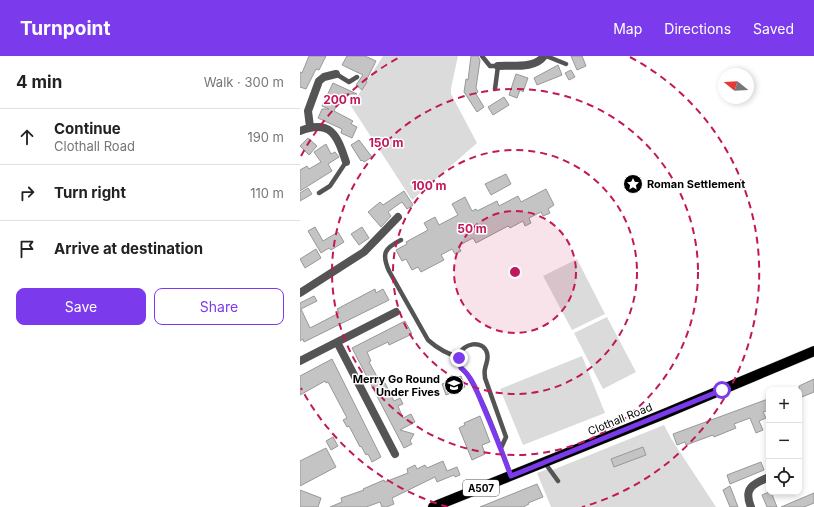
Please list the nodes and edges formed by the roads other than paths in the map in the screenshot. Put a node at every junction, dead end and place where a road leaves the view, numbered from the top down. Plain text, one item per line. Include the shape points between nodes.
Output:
1 (482, 56) edge
2 (545, 56) edge
3 (566, 64) dead end
4 (498, 66) junction
5 (336, 74) joint
6 (357, 77) dead end
7 (495, 89) dead end
8 (310, 127) junction
9 (300, 131) edge
10 (346, 162) joint
11 (319, 193) dead end
12 (398, 217) dead end
13 (401, 240) dead end
14 (300, 293) edge
15 (396, 312) dead end
16 (337, 342) junction
17 (814, 351) edge
18 (459, 358) junction
19 (300, 361) edge
20 (501, 448) junction
21 (395, 454) dead end
22 (545, 463) junction
23 (511, 476) junction
24 (766, 479) edge
25 (558, 481) dead end
26 (433, 507) edge
27 (751, 507) edge

1 - 4 lane via 490,66
2 - 3 lane
2 - 4 street via 539,62 528,65
4 - 7 lane
5 - 6 lane via 349,82
5 - 8 street via 319,81 308,111
8 - 9 street
8 - 10 street via 326,128 334,134
10 - 11 lane via 330,186
12 - 14 street via 364,252
13 - 18 lane via 390,246 385,253 389,271 428,340 434,346
15 - 16 street
16 - 19 street
16 - 21 street
17 - 22 main road, Clothall Road / A507
18 - 20 lane via 461,368 474,386
18 - 20 lane via 464,348 472,344 481,345 487,352 485,378 506,437
20 - 23 lane
22 - 23 main road, Clothall Road / A507
22 - 25 lane
23 - 26 main road, Clothall Road / A507
24 - 27 street via 751,487 748,497

